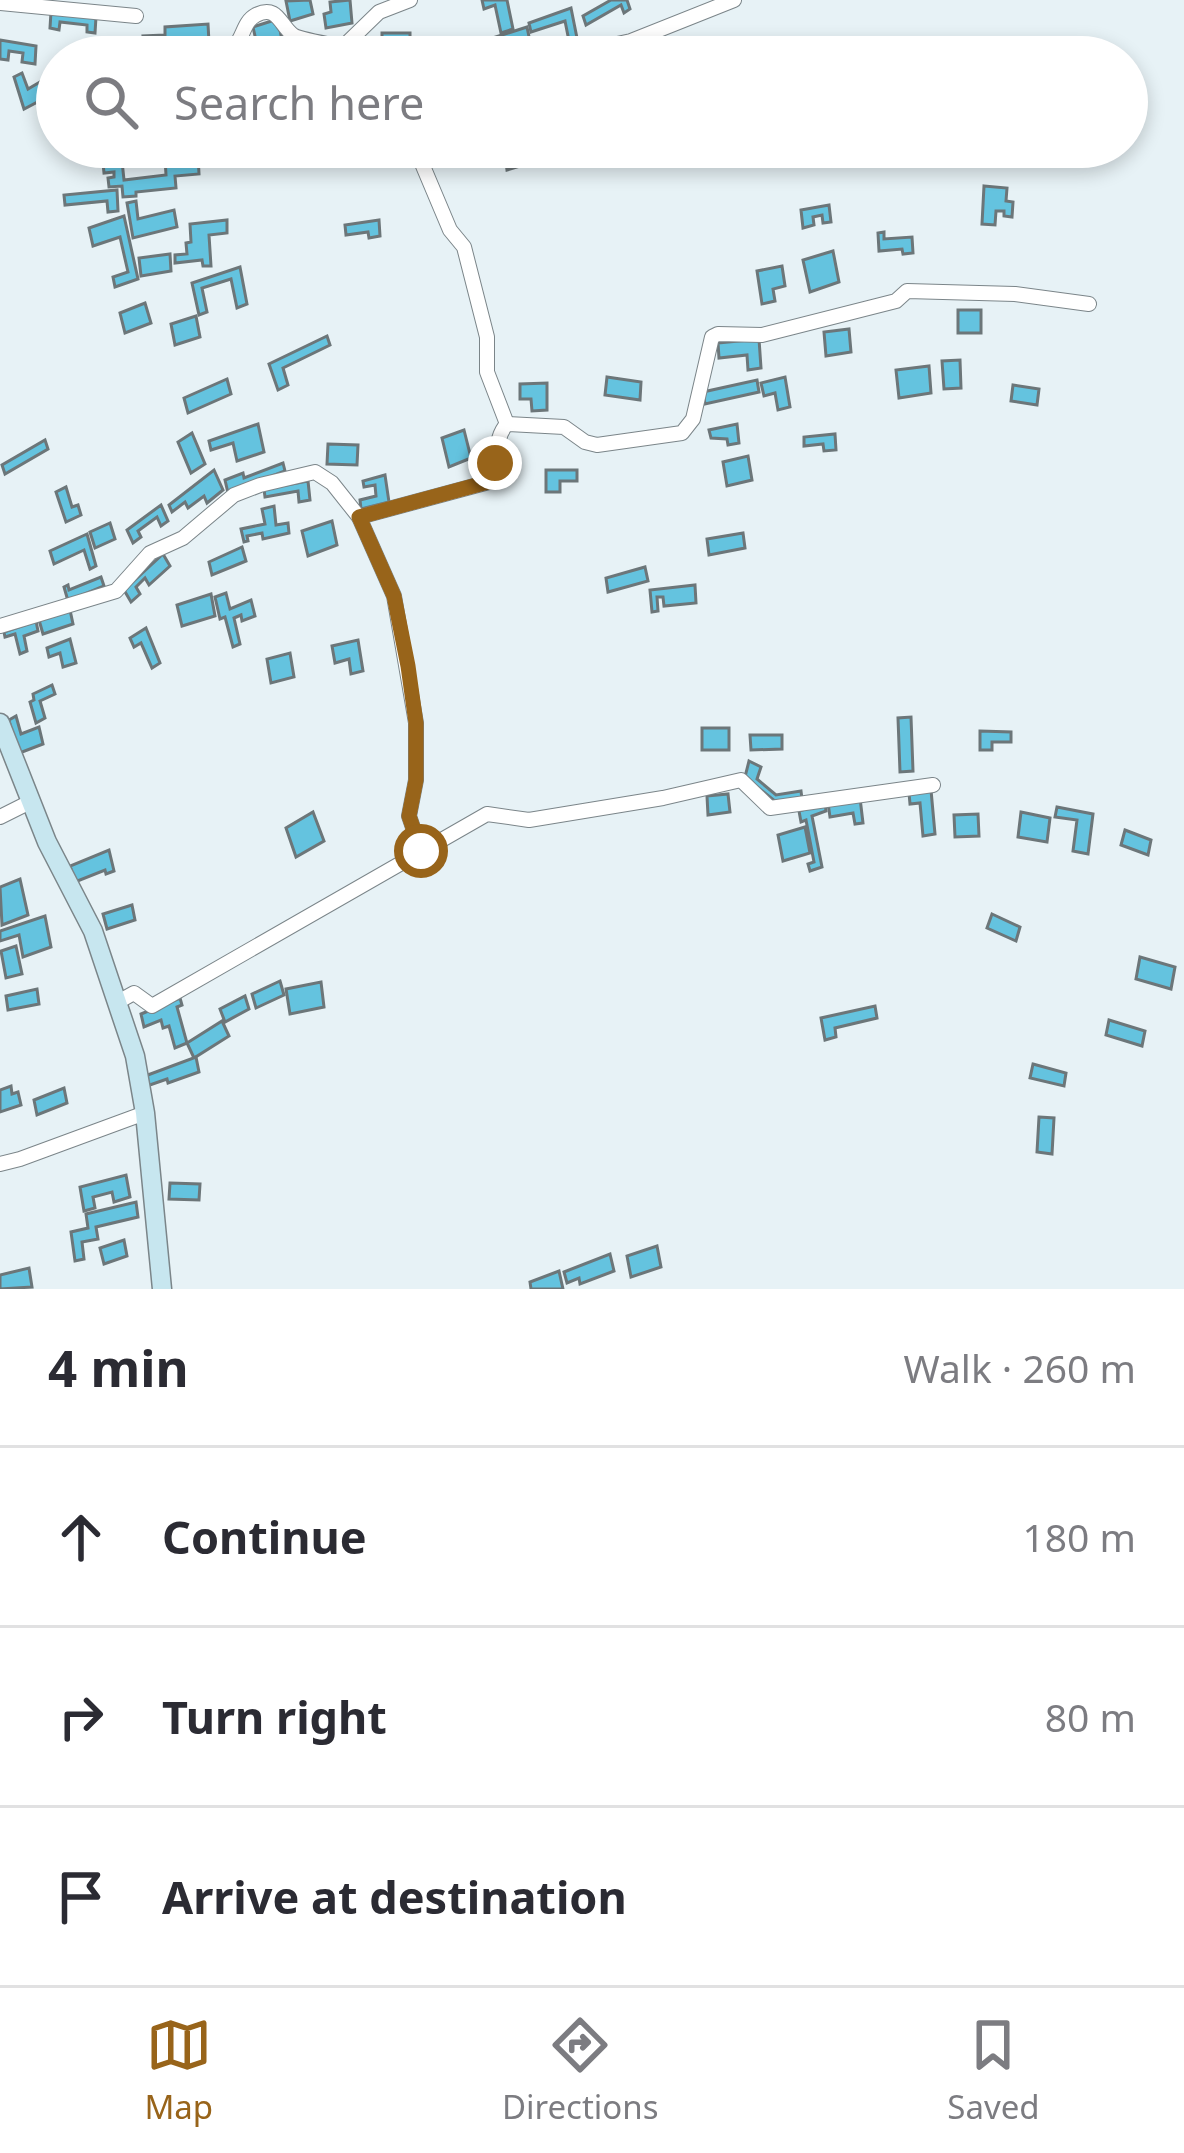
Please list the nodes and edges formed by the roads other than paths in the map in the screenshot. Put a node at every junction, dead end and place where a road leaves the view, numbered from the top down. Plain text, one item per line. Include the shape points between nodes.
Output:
1 (410, 0) edge
2 (734, 0) edge
3 (0, 3) edge
4 (136, 16) dead end
5 (240, 36) edge
6 (294, 36) edge
7 (354, 36) edge
8 (644, 36) edge
9 (424, 168) edge
10 (1089, 304) dead end
11 (507, 424) junction
12 (359, 517) junction
13 (0, 626) edge
14 (0, 723) edge
15 (932, 785) dead end
16 (30, 802) junction
17 (0, 817) edge
18 (421, 851) junction
19 (116, 1004) junction
20 (145, 1113) junction
21 (0, 1164) edge
22 (162, 1289) edge

1 - 7 street via 379,12
2 - 8 street
3 - 4 street
5 - 6 street via 246,23 272,12
9 - 11 street via 464,247 488,372
10 - 11 street via 907,291 896,302 763,335 712,337 693,419 682,433 597,445 564,427
11 - 12 street via 488,482
12 - 13 street via 315,472 260,484 150,553 116,591
12 - 18 street via 394,596 408,666 416,723 409,816
14 - 16 street
15 - 18 street via 770,808 741,780 529,820 487,814
16 - 17 street
16 - 19 street via 93,931
18 - 19 street via 152,1006 134,993
19 - 20 street
20 - 21 street
20 - 22 street

